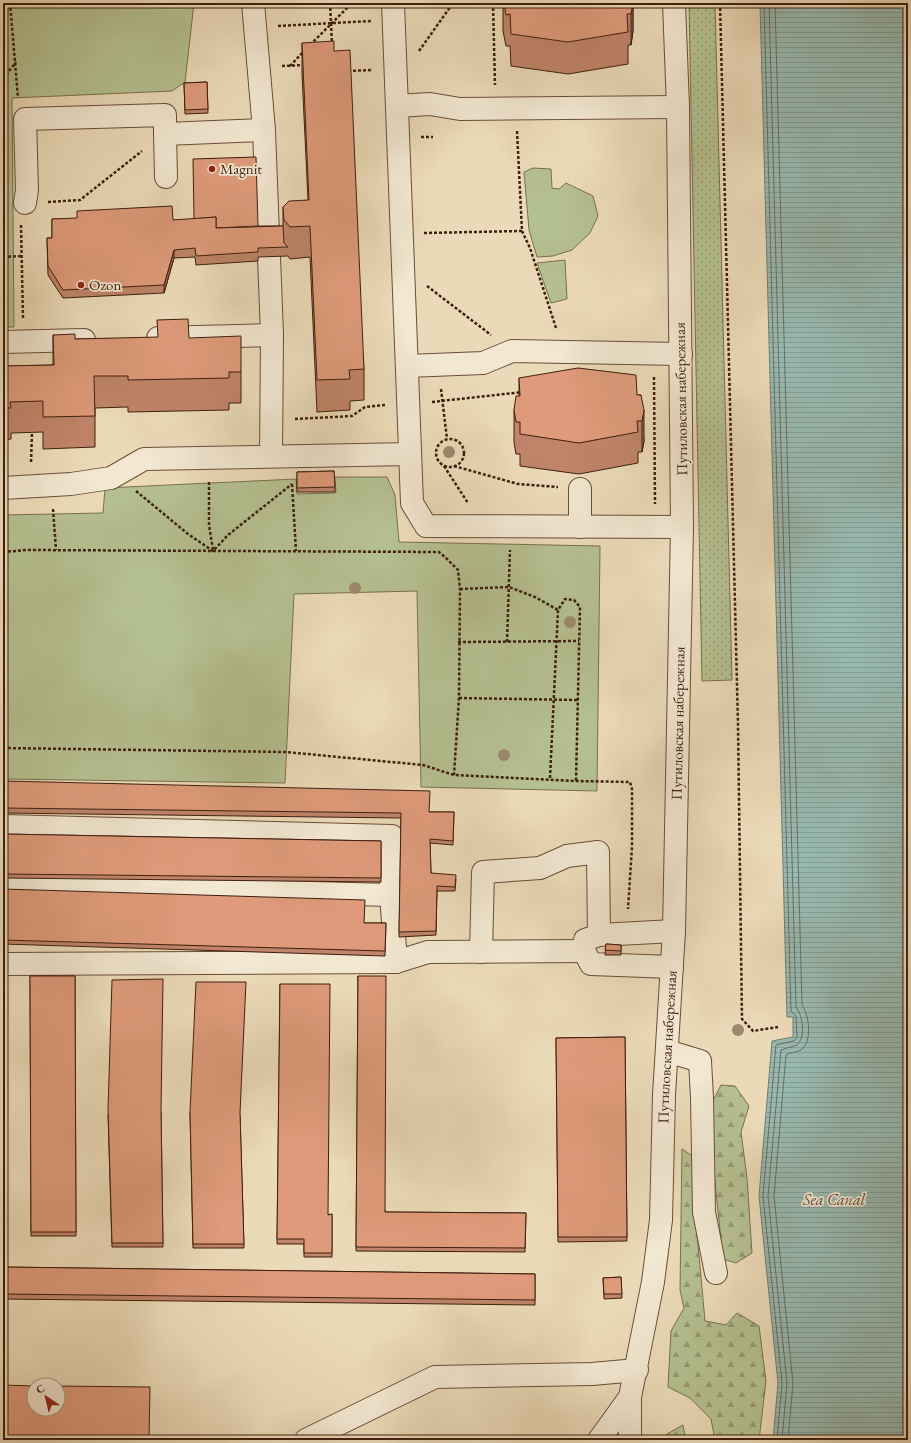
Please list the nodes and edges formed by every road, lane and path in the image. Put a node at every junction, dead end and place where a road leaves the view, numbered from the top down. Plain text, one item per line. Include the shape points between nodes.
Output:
1 (10, 3) edge
2 (253, 3) edge
3 (330, 3) edge
4 (352, 3) edge
5 (453, 3) edge
6 (493, 3) edge
7 (674, 3) edge
8 (720, 3) edge
9 (393, 11) edge
10 (331, 23) junction
11 (255, 26) junction
12 (332, 51) edge
13 (418, 53) dead end
14 (16, 62) junction
15 (312, 65) edge
16 (290, 66) junction
17 (257, 67) junction
18 (395, 69) junction
19 (342, 72) edge
20 (3, 79) edge
21 (397, 106) junction
22 (678, 108) junction
23 (495, 109) junction
24 (516, 109) junction
25 (25, 119) junction
26 (264, 130) junction
27 (165, 134) junction
28 (166, 177) dead end
29 (25, 203) junction
30 (522, 231) junction
31 (402, 233) junction
32 (268, 235) edge
33 (22, 256) junction
34 (269, 256) edge
35 (3, 257) edge
36 (403, 267) junction
37 (272, 335) junction
38 (140, 338) edge
39 (101, 340) edge
40 (13, 342) edge
41 (512, 351) junction
42 (572, 351) junction
43 (654, 353) junction
44 (681, 354) junction
45 (440, 364) junction
46 (406, 366) junction
47 (580, 374) edge
48 (524, 392) edge
49 (442, 402) junction
50 (408, 404) junction
51 (271, 420) junction
52 (32, 433) edge
53 (447, 439) junction
54 (410, 454) junction
55 (271, 455) junction
56 (444, 465) junction
57 (454, 466) junction
58 (116, 475) junction
59 (292, 478) dead end
60 (210, 481) dead end
61 (292, 484) junction
62 (53, 485) junction
63 (31, 486) junction
64 (3, 488) edge
65 (580, 489) joint
66 (511, 526) junction
67 (484, 527) junction
68 (580, 527) junction
69 (655, 527) junction
70 (682, 527) junction
71 (56, 550) junction
72 (213, 551) junction
73 (296, 551) junction
74 (3, 552) edge
75 (509, 586) junction
76 (460, 589) junction
77 (558, 610) junction
78 (556, 641) junction
79 (579, 641) junction
80 (458, 642) junction
81 (507, 642) junction
82 (459, 698) junction
83 (553, 700) junction
84 (578, 700) junction
85 (3, 748) edge
86 (454, 774) junction
87 (550, 778) junction
88 (576, 781) junction
89 (3, 826) edge
90 (3, 885) edge
91 (391, 895) junction
92 (674, 932) junction
93 (626, 934) junction
94 (599, 935) junction
95 (584, 951) junction
96 (481, 952) junction
97 (396, 962) junction
98 (3, 964) edge
99 (672, 967) junction
100 (778, 1027) dead end
101 (667, 1051) junction
102 (716, 1273) dead end
103 (637, 1370) junction
104 (630, 1397) junction
105 (306, 1440) edge
106 (600, 1440) edge
107 (630, 1440) edge

1 - 14 path
2 - 11 street
3 - 10 path
4 - 10 path
5 - 13 path
6 - 23 path
7 - 22 street, Путиловская набережная
8 - 100 path via 738,725 742,1019 753,1031
9 - 10 path
9 - 18 street
10 - 11 path
10 - 12 path
10 - 16 path
11 - 17 street
14 - 20 path
14 - 25 path via 18,100
15 - 16 path
16 - 17 path
17 - 26 street
18 - 19 path
18 - 21 street
21 - 23 street via 430,104 460,109
21 - 31 street
22 - 24 street
22 - 44 street, Путиловская набережная
23 - 24 street
24 - 30 path
25 - 27 street via 165,116
25 - 29 street
26 - 27 street
26 - 32 street
27 - 28 street
27 - 29 path via 80,200
29 - 33 path via 21,226
30 - 31 path
30 - 42 path
31 - 36 street
33 - 35 path
33 - 40 path
34 - 37 street
36 - 41 path
36 - 46 street
37 - 38 street
37 - 51 street
39 - 40 street
41 - 42 street
41 - 45 street via 483,363
42 - 43 street
42 - 47 street
43 - 44 street
43 - 69 path
44 - 70 street, Путиловская набережная
45 - 46 street
45 - 49 path
46 - 50 street
48 - 49 path
49 - 50 path
49 - 53 path
50 - 51 path via 365,407 352,416
50 - 54 street
51 - 55 street
52 - 63 path
53 - 56 path via 439,444 436,452 437,458
53 - 57 path via 456,440 464,449 462,459
54 - 55 street
54 - 67 street via 412,503 426,526
55 - 58 street via 144,459
56 - 57 path
56 - 67 path
57 - 65 path via 518,484
58 - 62 street via 111,478
58 - 72 path via 188,534
59 - 61 path
60 - 72 path via 209,525
61 - 72 path via 228,535
61 - 73 path
62 - 63 street
62 - 71 path
63 - 64 street
65 - 68 street
66 - 67 street
66 - 68 street
66 - 75 path
68 - 69 street
69 - 70 street
70 - 92 street, Путиловская набережная
71 - 72 path
71 - 74 path
72 - 73 path
73 - 76 path via 439,552 458,570
75 - 76 path
75 - 77 path
75 - 81 path
76 - 80 path
77 - 78 path
77 - 79 path via 565,599 574,600 580,607
78 - 79 path
78 - 81 path
78 - 83 path
79 - 84 path
80 - 81 path
80 - 82 path
82 - 83 path
82 - 86 path
83 - 84 path
83 - 87 path
84 - 88 path
85 - 86 path via 286,752 424,765
86 - 87 path
87 - 88 path
88 - 93 path via 630,782 632,847
89 - 91 street via 392,836
90 - 91 street
91 - 97 street
92 - 93 street
92 - 99 street, Путиловская набережная
93 - 94 street
94 - 95 street via 585,940
94 - 96 street via 598,852 567,856 540,868 484,872
95 - 96 street
95 - 99 street via 591,964
96 - 97 street via 428,952
97 - 98 street
99 - 101 street, Путиловская набережная
101 - 102 street via 700,1061 704,1212
101 - 103 street, Путиловская набережная via 660,1220 653,1282
103 - 104 street, Путиловская набережная
103 - 105 street via 592,1374 435,1376
104 - 106 street
104 - 107 street, Путиловская набережная

